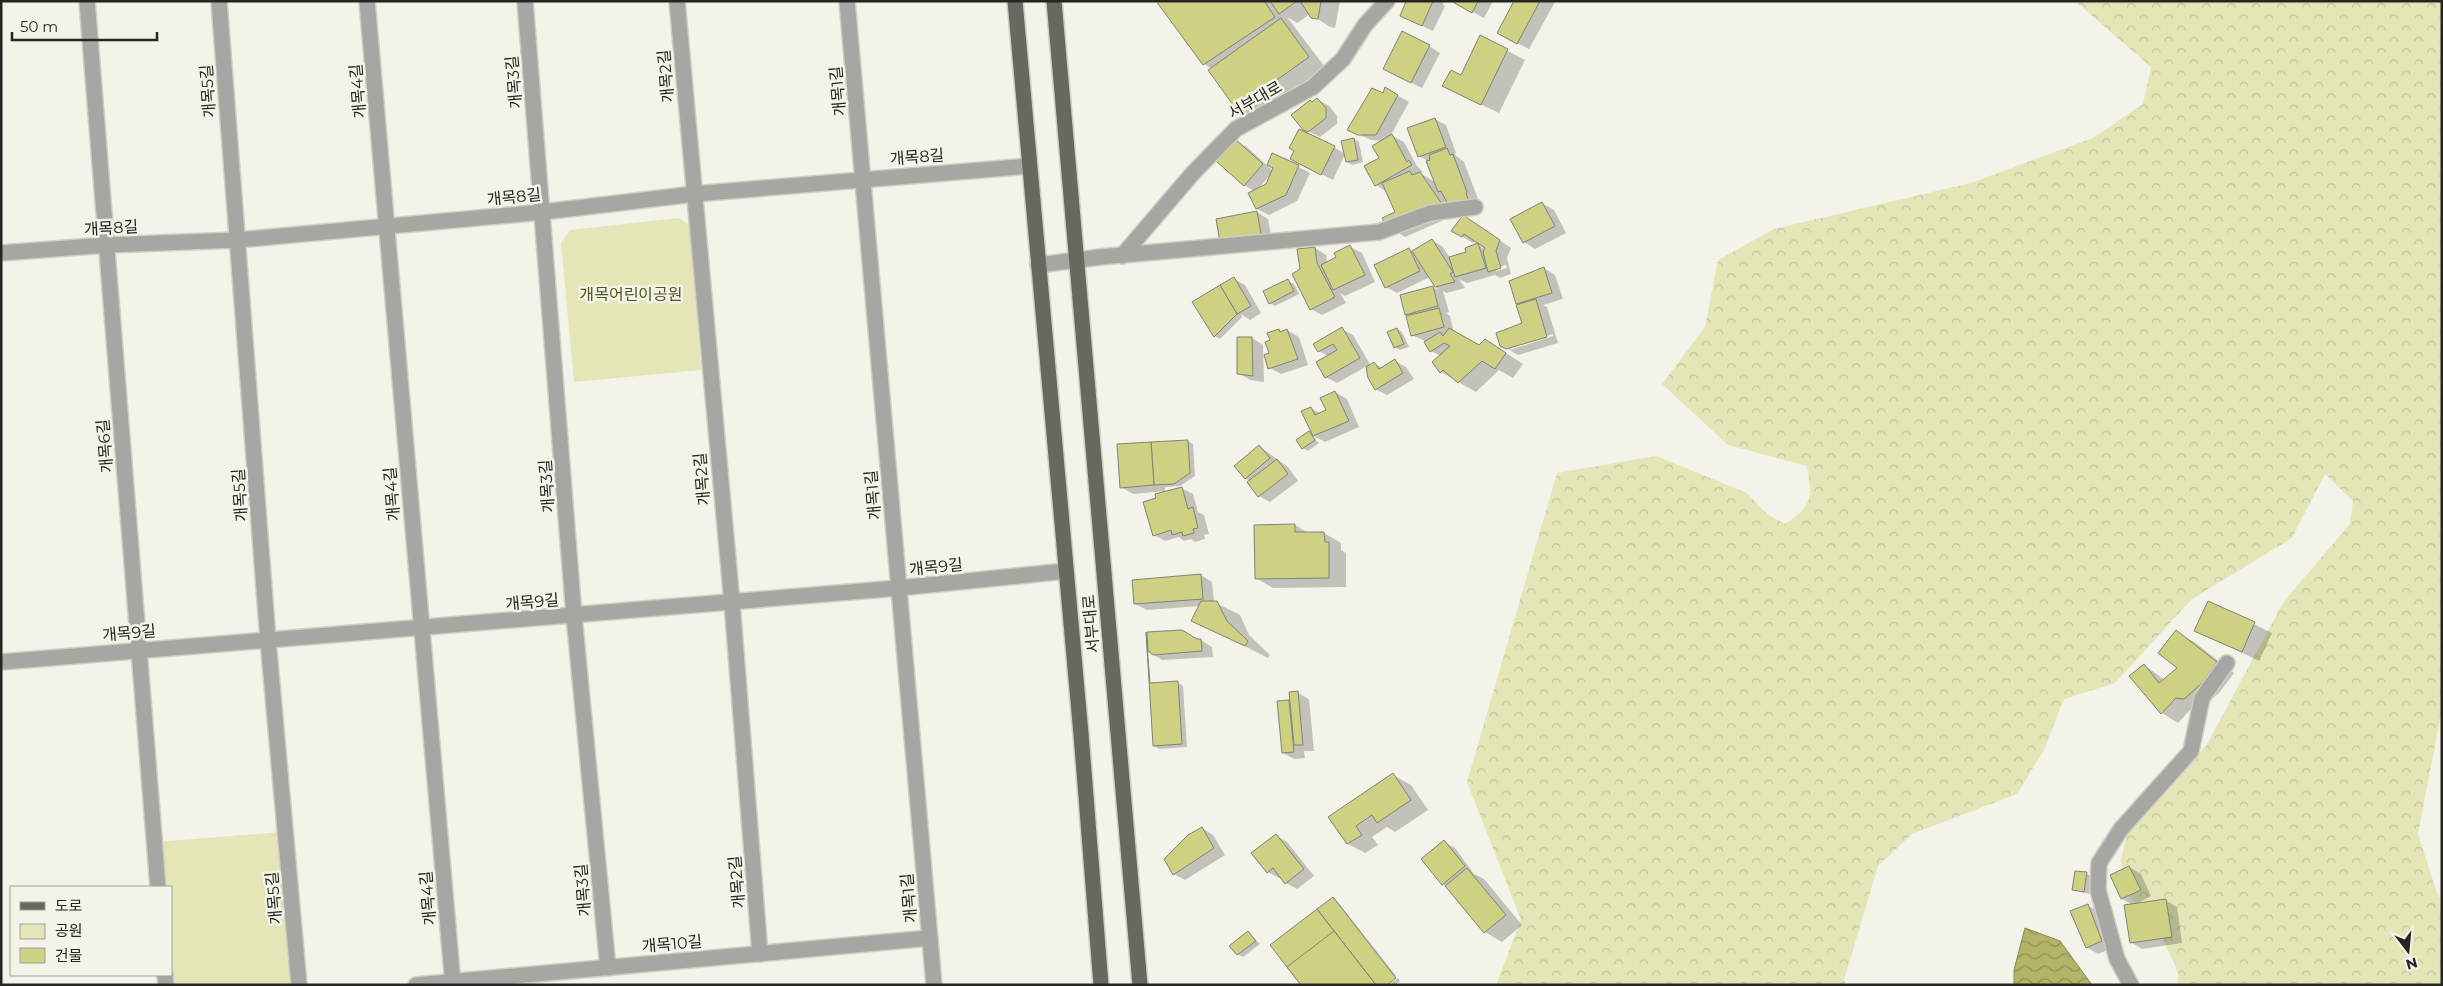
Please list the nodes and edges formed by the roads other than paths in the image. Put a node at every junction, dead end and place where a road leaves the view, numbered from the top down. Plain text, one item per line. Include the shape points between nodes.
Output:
1 (87, 1) edge
2 (219, 1) edge
3 (367, 1) edge
4 (524, 1) edge
5 (677, 1) edge
6 (847, 1) edge
7 (1015, 1) edge
8 (1054, 1) edge
9 (1387, 1) edge
10 (1029, 166) junction
11 (863, 178) junction
12 (694, 194) junction
13 (1475, 207) dead end
14 (543, 212) junction
15 (388, 227) junction
16 (237, 240) junction
17 (107, 245) junction
18 (1, 253) edge
19 (1122, 256) junction
20 (1078, 259) junction
21 (1038, 265) junction
22 (1066, 571) junction
23 (899, 588) junction
24 (732, 602) junction
25 (574, 616) junction
26 (421, 629) junction
27 (268, 640) junction
28 (139, 649) junction
29 (1, 662) edge
30 (2227, 663) dead end
31 (158, 886) edge
32 (930, 938) junction
33 (760, 954) junction
34 (608, 968) junction
35 (453, 983) edge
36 (299, 985) edge
37 (416, 985) edge
38 (934, 985) edge
39 (1101, 985) edge
40 (1140, 985) edge
41 (2130, 985) edge

1 - 17 street, 개목6길
2 - 16 street, 개목5길
3 - 15 street, 개목4길
4 - 14 street, 개목3길
5 - 12 street, 개목2길
6 - 11 street, 개목1길
7 - 10 main road, 서부대로
8 - 20 main road, 서부대로
9 - 19 street, 서부대로 via 1365,25 1343,59 1313,87 1236,129
10 - 11 street, 개목8길
10 - 21 main road, 서부대로
11 - 12 street, 개목8길
11 - 23 street, 개목1길
12 - 14 street, 개목8길
12 - 24 street, 개목2길
13 - 19 street via 1430,213 1379,232
14 - 15 street, 개목8길
14 - 25 street, 개목3길
15 - 16 street, 개목8길
15 - 26 street, 개목4길
16 - 17 street, 개목8길
16 - 27 street, 개목5길
17 - 18 street, 개목8길
17 - 28 street, 개목6길
19 - 20 street
20 - 21 street
20 - 40 main road, 서부대로
21 - 22 main road, 서부대로
22 - 23 street, 개목9길
22 - 39 main road, 서부대로
23 - 24 street, 개목9길
23 - 32 street, 개목1길
24 - 25 street, 개목9길
24 - 33 street, 개목2길
25 - 26 street, 개목9길
25 - 34 street, 개목3길
26 - 27 street, 개목9길
26 - 35 street, 개목4길
27 - 28 street, 개목9길
27 - 36 street, 개목5길
28 - 29 street, 개목9길
28 - 31 street, 개목6길
30 - 41 street via 2202,698 2191,751 2121,829 2099,863 2098,890 2117,959
32 - 33 street, 개목10길
32 - 38 street, 개목1길
33 - 34 street, 개목10길
34 - 35 street, 개목10길
35 - 37 street, 개목10길

